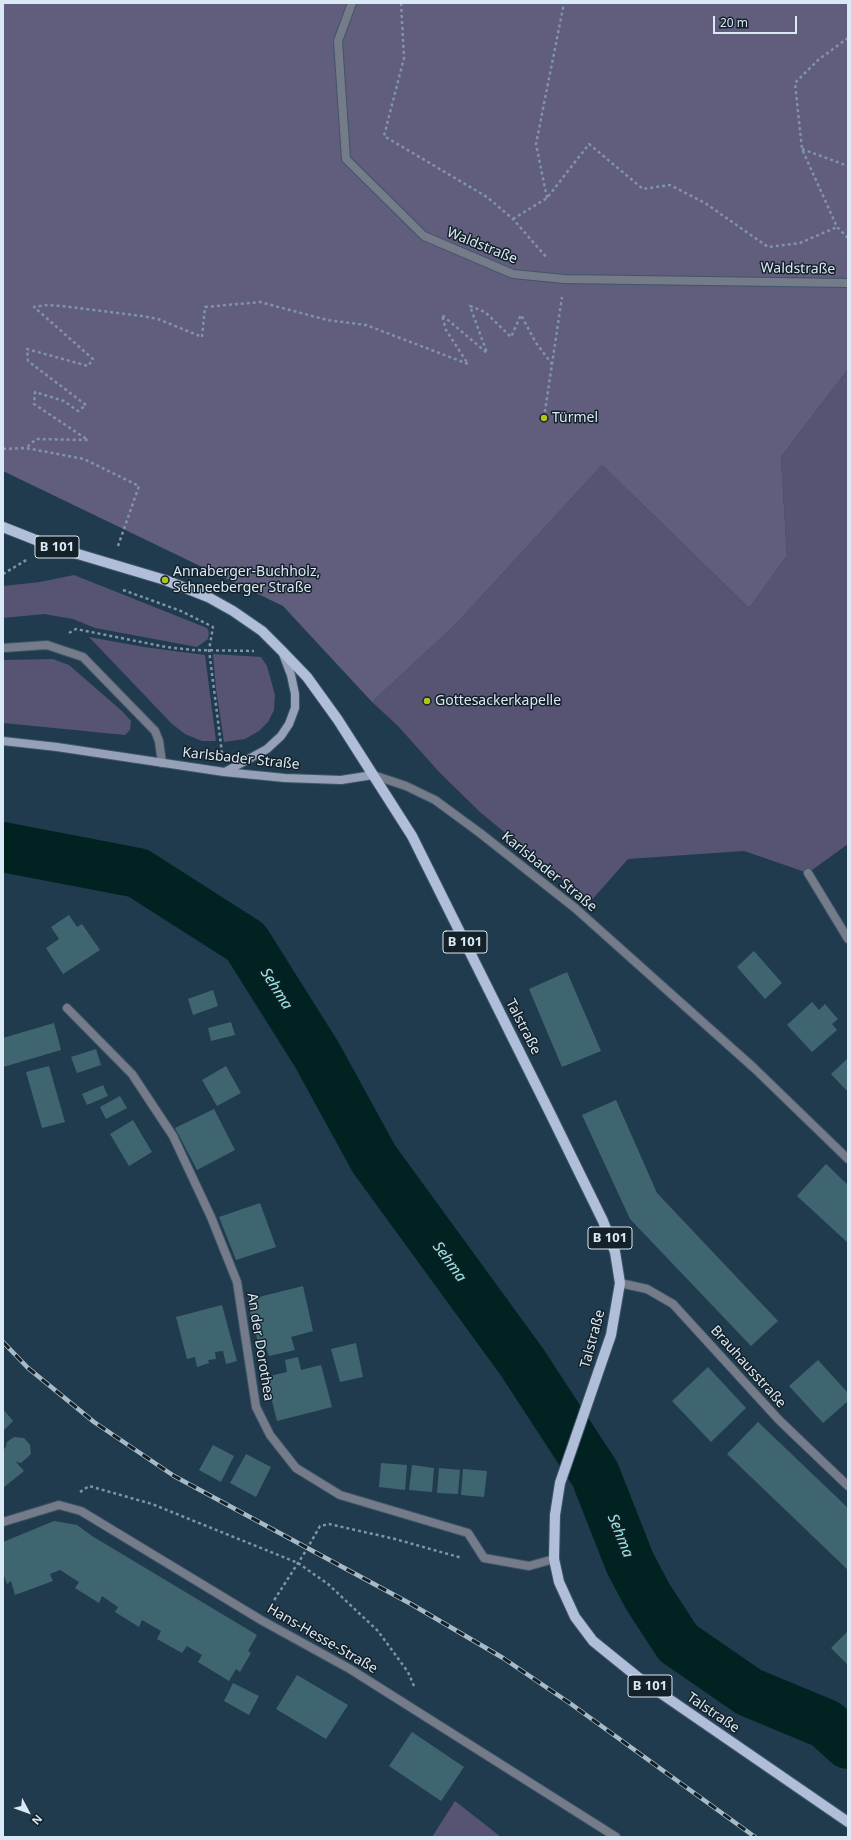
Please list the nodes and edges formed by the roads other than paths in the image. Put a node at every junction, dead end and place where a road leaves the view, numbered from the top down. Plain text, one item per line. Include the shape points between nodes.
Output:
1 (352, 3) edge
2 (848, 283) edge
3 (3, 527) edge
4 (3, 648) edge
5 (282, 651) junction
6 (3, 741) edge
7 (162, 763) junction
8 (224, 772) junction
9 (373, 775) junction
10 (808, 873) dead end
11 (848, 939) edge
12 (67, 1008) dead end
13 (848, 1159) edge
14 (620, 1283) junction
15 (848, 1486) edge
16 (3, 1522) edge
17 (554, 1559) junction
18 (848, 1822) edge
19 (616, 1837) edge

1 - 2 street, Waldstraße via 338,41 346,159 424,236 513,274 564,278
3 - 5 main road, B 101 via 51,546 165,580 208,597 262,632
4 - 7 street, Karlsbader Straße via 47,645 83,657 155,731
5 - 8 main road, B 101 via 295,694 295,708 289,724 267,749
5 - 9 main road, B 101 via 338,720
6 - 7 main road, Karlsbader Straße
7 - 8 main road, Karlsbader Straße
8 - 9 main road, Karlsbader Straße via 341,780
9 - 13 street, Karlsbader Straße via 406,786 434,800 480,832 575,908 754,1068
9 - 14 main road, Talstraße / B 101 via 412,836 603,1221 615,1252
10 - 11 street
12 - 17 street, An der Dorothea via 132,1074 173,1136 211,1217 237,1282 256,1407 270,1435 296,1468 340,1495 468,1533 484,1558 529,1566
14 - 15 street, Brauhausstraße via 647,1289 674,1304 779,1420
14 - 17 main road, Talstraße / B 101 via 611,1335 560,1483 555,1515
16 - 19 street, Hans-Hesse-Straße via 59,1505 81,1511 261,1620 350,1669
17 - 18 main road, Talstraße / B 101 via 559,1582 575,1617 593,1641 640,1679

